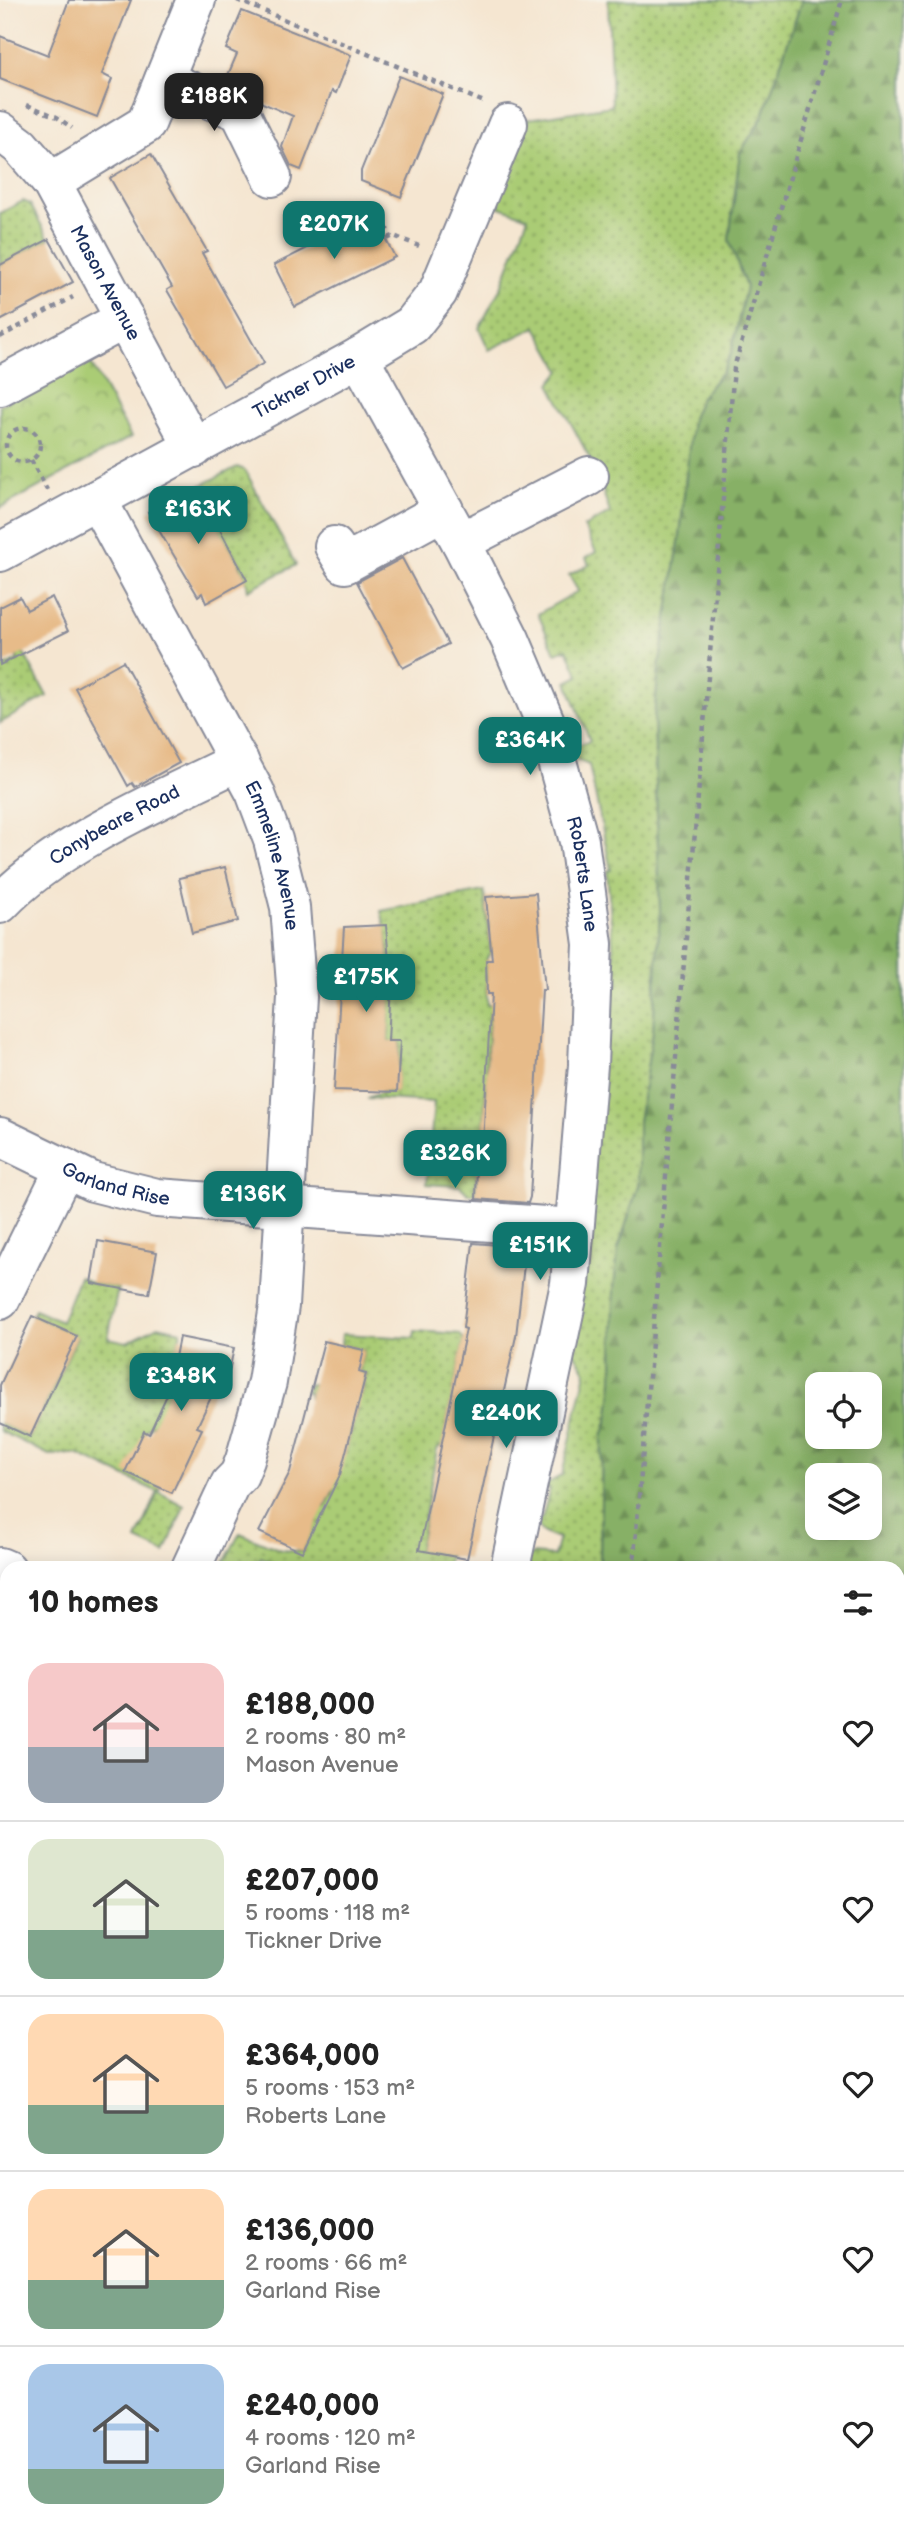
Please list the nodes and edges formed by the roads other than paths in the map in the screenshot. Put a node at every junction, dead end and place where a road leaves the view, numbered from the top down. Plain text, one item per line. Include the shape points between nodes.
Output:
1 (196, 0) edge
2 (164, 80) junction
3 (12, 117) edge
4 (508, 124) road end
5 (272, 177) dead end
6 (51, 182) junction
7 (125, 319) junction
8 (359, 357) junction
9 (0, 386) edge
10 (194, 448) junction
11 (589, 476) dead end
12 (98, 501) junction
13 (453, 526) junction
14 (334, 545) dead end
15 (0, 552) edge
16 (239, 761) junction
17 (0, 904) edge
18 (0, 1138) edge
19 (65, 1168) junction
20 (285, 1208) junction
21 (574, 1227) junction
22 (0, 1300) edge
23 (194, 1561) edge
24 (512, 1561) edge

1 - 2 street
2 - 5 street via 240,112
2 - 6 street via 144,127
3 - 6 street, Mason Avenue via 20,146
4 - 8 street, Tickner Drive via 438,292 412,324
6 - 7 street, Mason Avenue
7 - 9 street
7 - 10 street, Mason Avenue
8 - 10 street, Tickner Drive
8 - 13 street, Roberts Lane
10 - 12 street, Tickner Drive
11 - 13 street
12 - 15 street, Tickner Drive
12 - 16 street, Emmeline Avenue
13 - 14 street via 345,564
13 - 21 street, Roberts Lane via 510,639 548,729 579,841 593,944
16 - 17 street, Conybeare Road via 78,845 20,883
16 - 20 street, Emmeline Avenue via 273,841 294,938 297,997
18 - 19 street, Garland Rise
19 - 20 street, Garland Rise via 93,1182 157,1198
19 - 22 street
20 - 21 street, Garland Rise
20 - 23 street, Emmeline Avenue via 278,1316 263,1399 240,1473 230,1484
21 - 24 street, Roberts Lane via 564,1327

